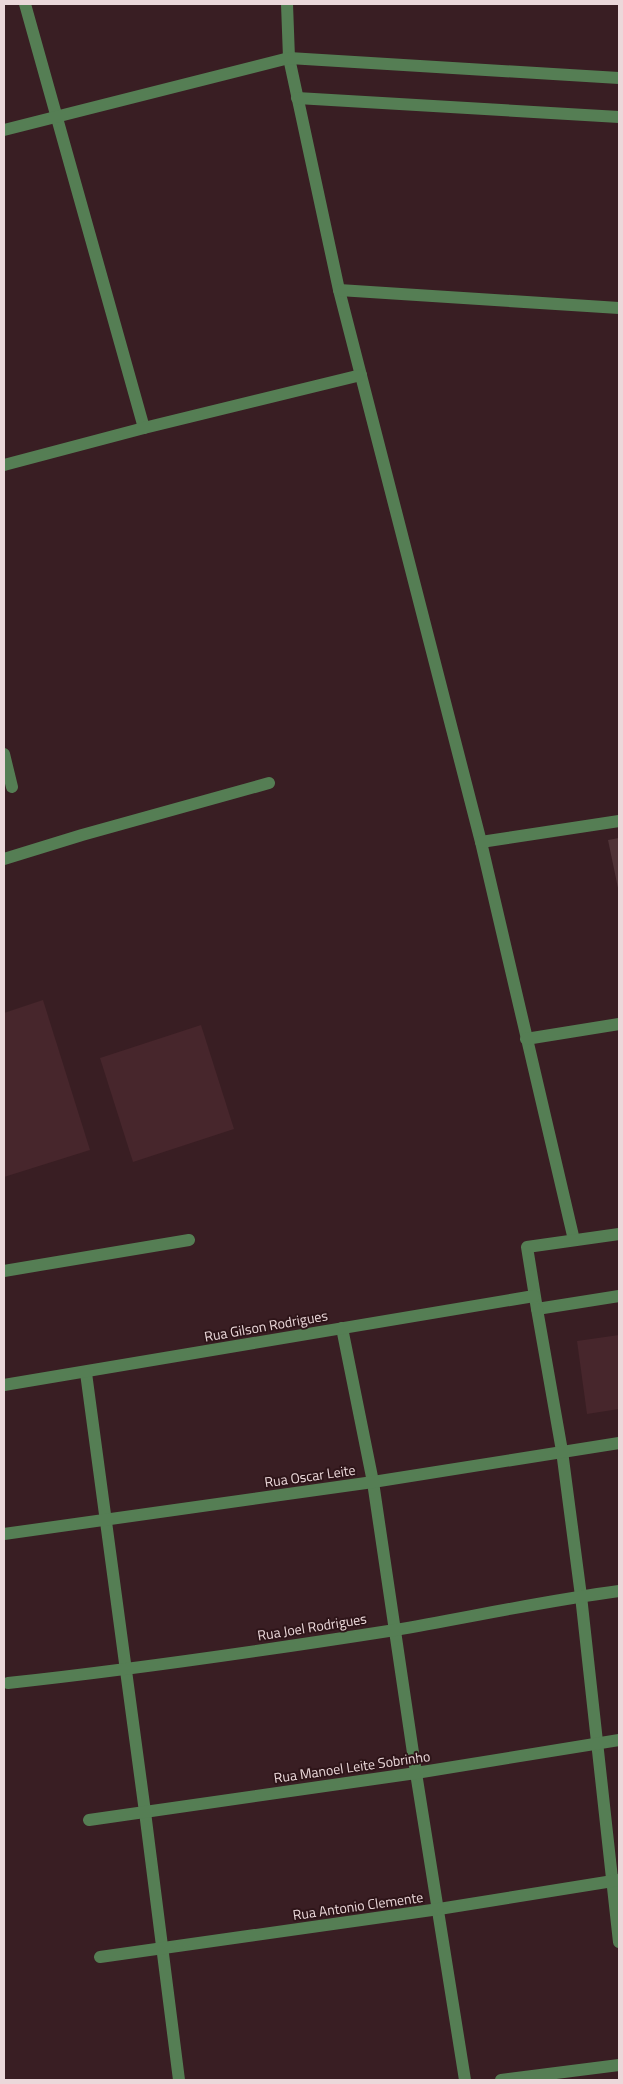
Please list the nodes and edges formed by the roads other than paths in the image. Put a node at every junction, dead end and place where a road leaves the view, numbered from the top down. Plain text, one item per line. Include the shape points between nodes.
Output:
1 (24, 4) edge
2 (287, 4) edge
3 (289, 58) junction
4 (619, 78) edge
5 (297, 98) junction
6 (58, 117) junction
7 (619, 117) edge
8 (4, 130) edge
9 (338, 290) junction
10 (619, 308) edge
11 (362, 374) junction
12 (144, 428) junction
13 (4, 465) edge
14 (4, 754) edge
15 (269, 783) dead end
16 (12, 787) dead end
17 (619, 821) edge
18 (481, 842) junction
19 (4, 859) edge
20 (619, 1024) edge
21 (526, 1039) junction
22 (619, 1234) edge
23 (189, 1240) dead end
24 (574, 1240) junction
25 (4, 1270) edge
26 (534, 1296) junction
27 (619, 1296) edge
28 (537, 1309) junction
29 (342, 1328) junction
30 (86, 1373) junction
31 (4, 1385) edge
32 (619, 1443) edge
33 (562, 1452) junction
34 (373, 1482) junction
35 (107, 1520) junction
36 (4, 1534) edge
37 (619, 1591) edge
38 (582, 1596) junction
39 (396, 1629) junction
40 (126, 1670) junction
41 (8, 1683) dead end
42 (619, 1740) edge
43 (598, 1742) junction
44 (416, 1773) junction
45 (145, 1812) junction
46 (89, 1820) dead end
47 (616, 1881) edge
48 (439, 1909) junction
49 (619, 1942) edge
50 (162, 1949) junction
51 (100, 1957) dead end
52 (619, 2065) edge
53 (178, 2080) edge
54 (465, 2080) edge
55 (501, 2080) edge

1 - 6 street
2 - 3 street
3 - 4 street
3 - 5 street
3 - 6 street
5 - 7 street
5 - 9 street
6 - 8 street
6 - 12 street
9 - 10 street
9 - 11 street
11 - 12 street
11 - 18 street
12 - 13 street
14 - 16 street
15 - 19 street
17 - 18 street
18 - 21 street
20 - 21 street
21 - 24 street
22 - 24 street
23 - 25 street
24 - 26 street via 528,1247
26 - 28 street
26 - 29 street, Rua Gilson Rodrigues
27 - 28 street
28 - 33 street
29 - 30 street, Rua Gilson Rodrigues
29 - 34 street
30 - 31 street, Rua Gilson Rodrigues
30 - 35 street
32 - 33 street, Rua Oscar Leite
33 - 34 street, Rua Oscar Leite
33 - 38 street
34 - 35 street, Rua Oscar Leite
34 - 39 street
35 - 36 street, Rua Oscar Leite
35 - 40 street
37 - 38 street, Rua Joel Rodrigues
38 - 39 street, Rua Joel Rodrigues
38 - 43 street
39 - 40 street, Rua Joel Rodrigues
39 - 44 street
40 - 41 street, Rua Joel Rodrigues
40 - 45 street
42 - 43 street, Rua Manoel Leite Sobrinho
43 - 44 street, Rua Manoel Leite Sobrinho
43 - 47 street
44 - 45 street, Rua Manoel Leite Sobrinho
44 - 48 street
45 - 46 street, Rua Manoel Leite Sobrinho
45 - 50 street
47 - 48 street, Rua Antonio Clemente
47 - 49 street
48 - 50 street, Rua Antonio Clemente
48 - 54 street
50 - 51 street, Rua Antonio Clemente
50 - 53 street
52 - 55 street

